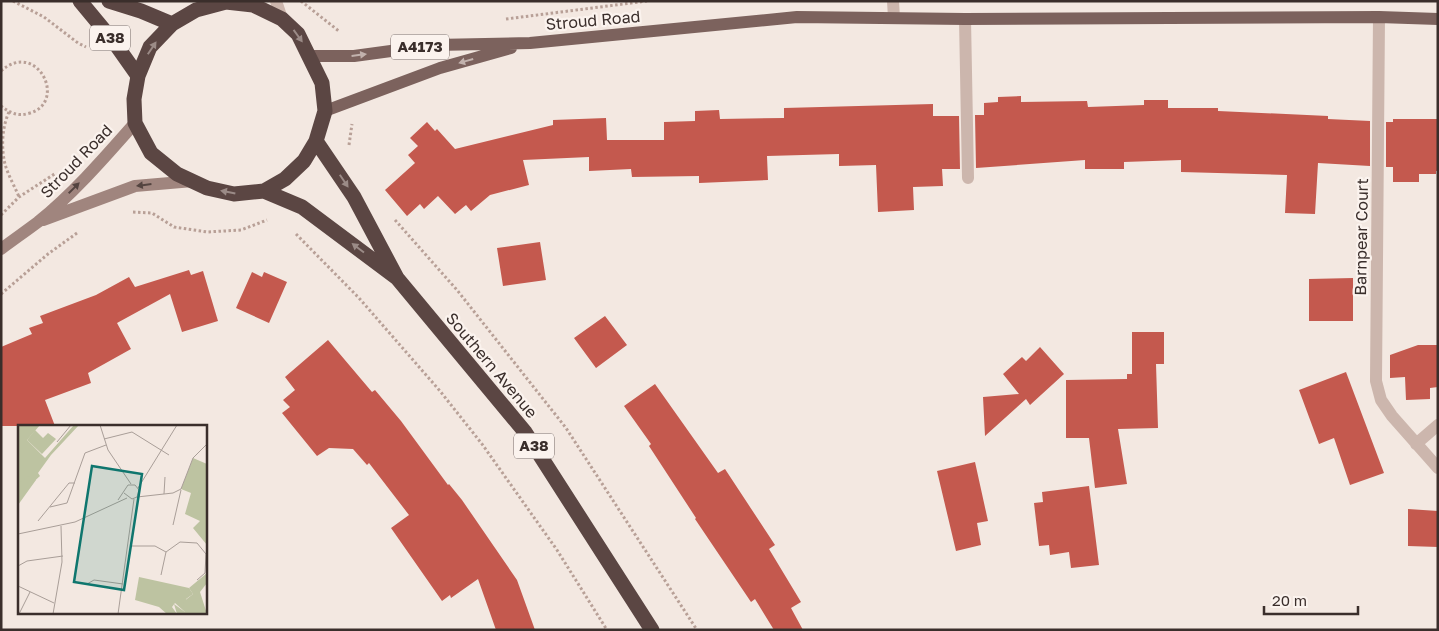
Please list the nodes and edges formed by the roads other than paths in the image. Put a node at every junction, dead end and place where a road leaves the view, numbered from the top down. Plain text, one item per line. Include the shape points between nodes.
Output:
1 (80, 1) edge
2 (109, 1) edge
3 (276, 1) edge
4 (893, 1) edge
5 (226, 2) edge
6 (1379, 17) junction
7 (894, 18) junction
8 (282, 19) junction
9 (965, 19) junction
10 (1438, 19) edge
11 (172, 24) junction
12 (530, 43) junction
13 (310, 56) junction
14 (138, 76) junction
15 (325, 111) junction
16 (135, 122) junction
17 (316, 141) junction
18 (968, 178) dead end
19 (193, 181) junction
20 (264, 192) junction
21 (39, 221) junction
22 (1, 249) edge
23 (397, 278) junction
24 (1438, 425) edge
25 (1416, 444) junction
26 (1438, 468) edge
27 (652, 630) edge

1 - 14 highway, A38
2 - 11 highway, A38
3 - 8 street
4 - 7 street
5 - 8 highway, A38 via 253,6
5 - 11 highway, A38 via 196,10
6 - 9 main road, Stroud Road / A4173
6 - 10 main road, Stroud Road / A4173
6 - 25 street, Barnpear Court via 1376,382 1381,400
7 - 9 main road, Stroud Road / A4173
7 - 12 main road, Stroud Road / A4173 via 797,17
8 -> 13 highway, A38 via 298,34
9 - 18 street
14 -> 11 highway, A38 via 150,47
13 -> 12 main road, A4173 via 354,56 435,45
12 -> 15 main road, A4173 via 440,68
13 - 15 highway, A38 via 322,83
14 - 16 highway, A38
15 - 17 highway, A38
16 - 19 highway, A38 via 151,153 176,174
21 -> 16 main road, Stroud Road
17 - 20 highway, A38 via 304,162
17 -> 23 highway, A38 via 354,197
20 -> 19 highway, A38 via 234,194
19 -> 21 main road, Stroud Road via 136,186
23 -> 20 highway, A38 via 302,207
21 - 22 main road, Stroud Road
23 - 27 highway, Southern Avenue / A38 via 525,432
24 - 25 street
25 - 26 street, Barnpear Court

